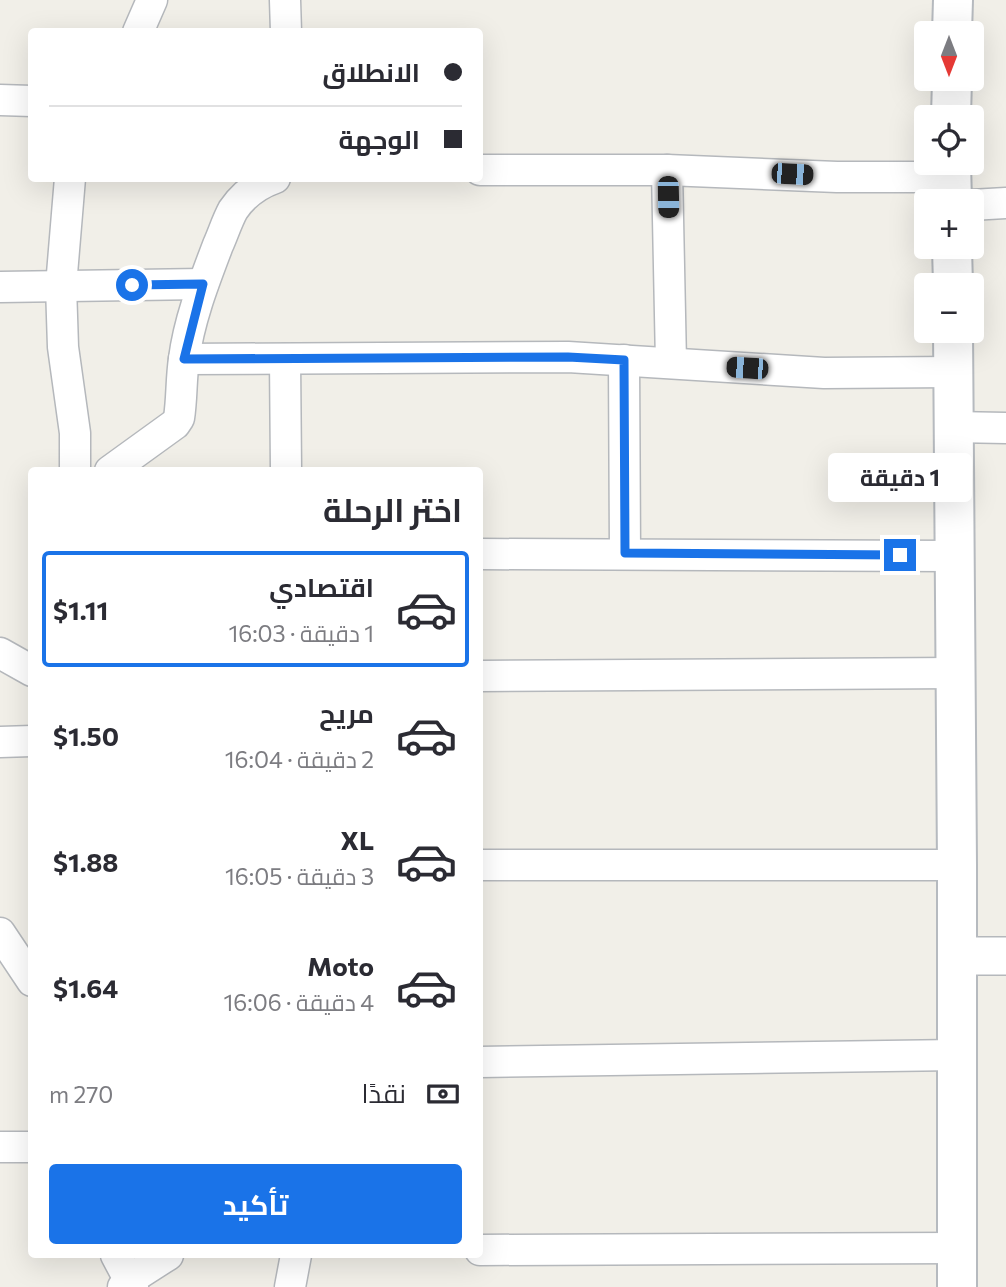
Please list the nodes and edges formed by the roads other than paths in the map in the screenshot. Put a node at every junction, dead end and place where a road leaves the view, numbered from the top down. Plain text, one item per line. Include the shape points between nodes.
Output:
1 (152, 0) edge
2 (285, 0) edge
3 (953, 0) edge
4 (952, 21) edge
5 (140, 28) edge
6 (286, 28) edge
7 (0, 100) edge
8 (28, 101) edge
9 (483, 170) edge
10 (667, 170) junction
11 (70, 182) edge
12 (264, 182) edge
13 (956, 186) edge
14 (1006, 204) edge
15 (203, 284) junction
16 (61, 286) junction
17 (0, 287) edge
18 (953, 343) edge
19 (184, 359) junction
20 (285, 359) junction
21 (624, 360) junction
22 (671, 363) junction
23 (953, 372) junction
24 (953, 427) junction
25 (1006, 428) edge
26 (75, 467) edge
27 (116, 467) edge
28 (286, 467) edge
29 (625, 553) junction
30 (483, 554) edge
31 (954, 555) junction
32 (0, 653) edge
33 (28, 669) edge
34 (956, 673) junction
35 (483, 676) edge
36 (0, 741) edge
37 (28, 741) edge
38 (483, 865) edge
39 (957, 865) junction
40 (0, 933) edge
41 (957, 956) junction
42 (1006, 956) edge
43 (28, 975) edge
44 (957, 1055) junction
45 (483, 1062) edge
46 (0, 1147) edge
47 (28, 1147) edge
48 (957, 1248) junction
49 (483, 1250) edge
50 (162, 1258) edge
51 (295, 1258) edge
52 (125, 1277) edge
53 (290, 1287) edge
54 (957, 1287) edge

1 - 5 street
2 - 6 street
3 - 4 main road
7 - 8 street
9 - 10 street
10 - 13 street
10 - 22 street
11 - 16 street
12 - 15 street via 233,209
13 - 14 street
15 - 16 street
15 - 19 street
16 - 17 street
16 - 26 street
18 - 23 main road
19 - 20 street
19 - 27 street via 179,418
20 - 21 street
20 - 28 street
21 - 22 street
21 - 29 street
22 - 23 street via 824,373
23 - 24 main road
24 - 25 street
24 - 31 main road
29 - 30 street
29 - 31 street
31 - 34 main road
32 - 33 street
34 - 35 street
34 - 39 main road
36 - 37 street
38 - 39 street
39 - 41 main road
40 - 43 street
41 - 42 street
41 - 44 main road
44 - 45 street
44 - 48 main road
46 - 47 street
48 - 49 street
48 - 54 main road
50 - 52 street
51 - 53 street

